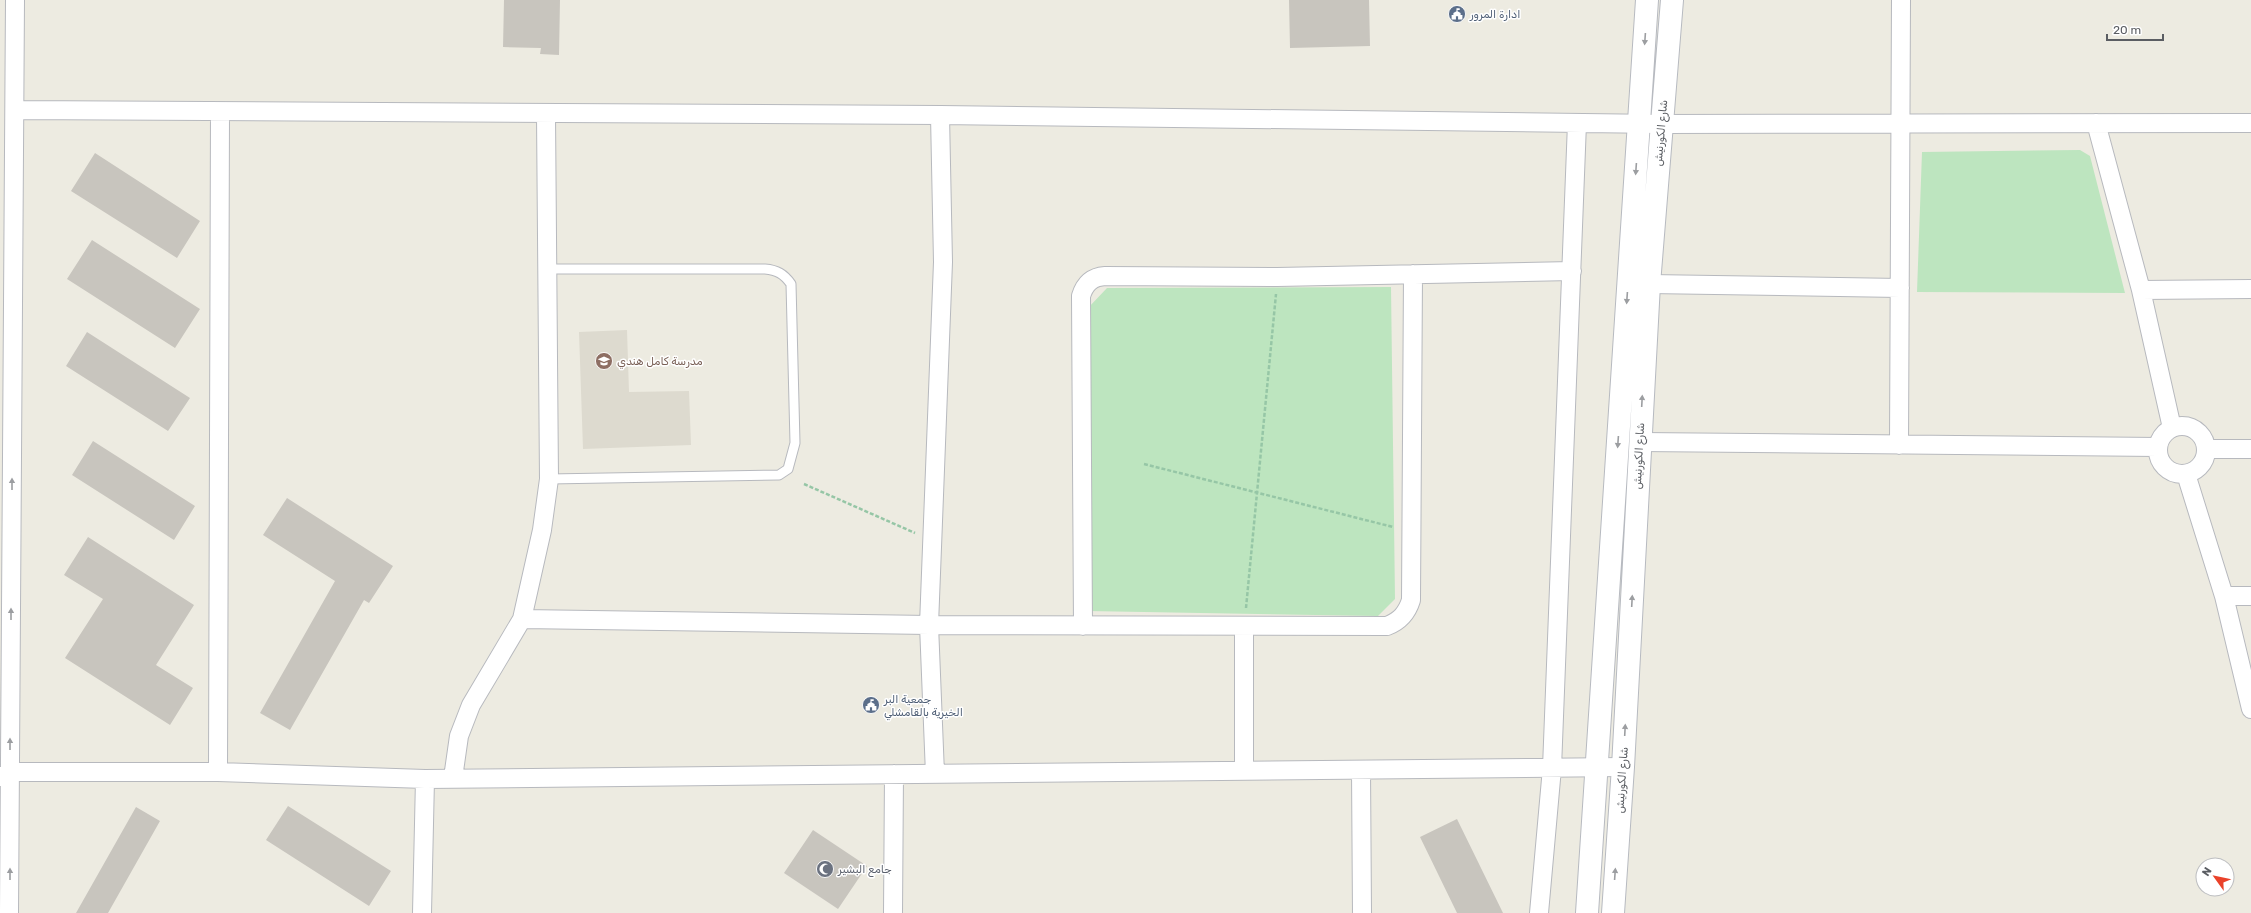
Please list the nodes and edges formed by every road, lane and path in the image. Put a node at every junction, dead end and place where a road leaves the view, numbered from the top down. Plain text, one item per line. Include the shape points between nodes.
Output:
1 (15, 0) edge
2 (1647, 0) edge
3 (1672, 0) edge
4 (1901, 0) edge
5 (15, 110) junction
6 (220, 112) junction
7 (546, 115) junction
8 (940, 115) junction
9 (1577, 123) junction
10 (2096, 123) junction
11 (2251, 123) edge
12 (1639, 124) junction
13 (1661, 124) junction
14 (1901, 124) junction
15 (547, 269) junction
16 (1572, 271) junction
17 (1413, 274) junction
18 (1278, 277) junction
19 (1649, 284) junction
20 (1900, 288) junction
21 (2251, 289) edge
22 (2141, 290) junction
23 (2172, 428) junction
24 (1640, 442) junction
25 (1899, 445) junction
26 (2158, 448) junction
27 (2206, 448) junction
28 (2251, 448) edge
29 (1144, 464) dead end
30 (2186, 474) junction
31 (549, 479) junction
32 (804, 484) dead end
33 (1256, 491) junction
34 (1411, 532) junction
35 (933, 540) junction
36 (2224, 596) junction
37 (2251, 596) edge
38 (522, 619) junction
39 (930, 625) junction
40 (1083, 626) junction
41 (1244, 626) junction
42 (2251, 709) edge
43 (1623, 767) junction
44 (1552, 768) junction
45 (1596, 768) junction
46 (1361, 770) junction
47 (3, 771) edge
48 (1244, 771) junction
49 (218, 772) junction
50 (894, 774) junction
51 (935, 774) junction
52 (453, 778) junction
53 (426, 779) junction
54 (9, 913) edge
55 (422, 913) edge
56 (894, 913) edge
57 (1362, 913) edge
58 (1540, 913) edge
59 (1587, 913) edge
60 (1613, 913) edge

1 - 5 street
2 -> 12 street, شارع الكورنيش
3 - 13 street, شارع الكورنيش
4 - 14 street
5 - 6 street
47 -> 5 street
6 - 7 street
6 - 49 street
7 - 8 street
7 - 15 street
8 - 9 street
8 - 35 street via 943,262
9 - 12 street
9 - 16 street
10 - 11 street
10 - 14 street
10 - 22 street
12 - 13 street
12 -> 45 street, شارع الكورنيش
13 - 14 street
13 - 19 street, شارع الكورنيش
14 - 20 street
15 - 31 street
15 - 31 lane via 765,269 776,270 786,276 791,284 795,443 788,469 779,475
16 - 17 street
16 - 44 street
17 - 18 street
17 - 34 street
18 - 33 path
18 - 40 street via 1105,276 1092,279 1083,289
19 - 20 street
24 -> 19 street, شارع الكورنيش
20 - 25 street
21 - 22 street
22 - 23 street
23 - 26 street via 2160,440
23 - 27 street via 2187,426 2195,429
24 - 25 street
43 -> 24 street, شارع الكورنيش
25 - 26 street
26 - 30 street via 2158,456 2167,470
27 - 28 street
27 - 30 street via 2202,464
29 - 33 path
30 - 36 street
31 - 38 street via 542,530
32 - 35 path
33 - 34 path
33 - 41 path
34 - 41 street via 1411,600 1406,613 1394,624
35 - 39 street
36 - 37 street
36 - 42 street
38 - 39 street
38 - 52 street via 470,705 459,736
39 - 40 street
39 - 51 street
40 - 41 street
41 - 48 street
43 - 45 street
60 -> 43 street, شارع الكورنيش
44 - 45 street
44 - 46 street
44 - 58 street
45 - 59 street, شارع الكورنيش
46 - 48 street
46 - 57 street
47 - 49 street
54 -> 47 street
48 - 51 street
49 - 53 street
50 - 51 street
50 - 52 street
50 - 56 street
52 - 53 street
53 - 55 street

